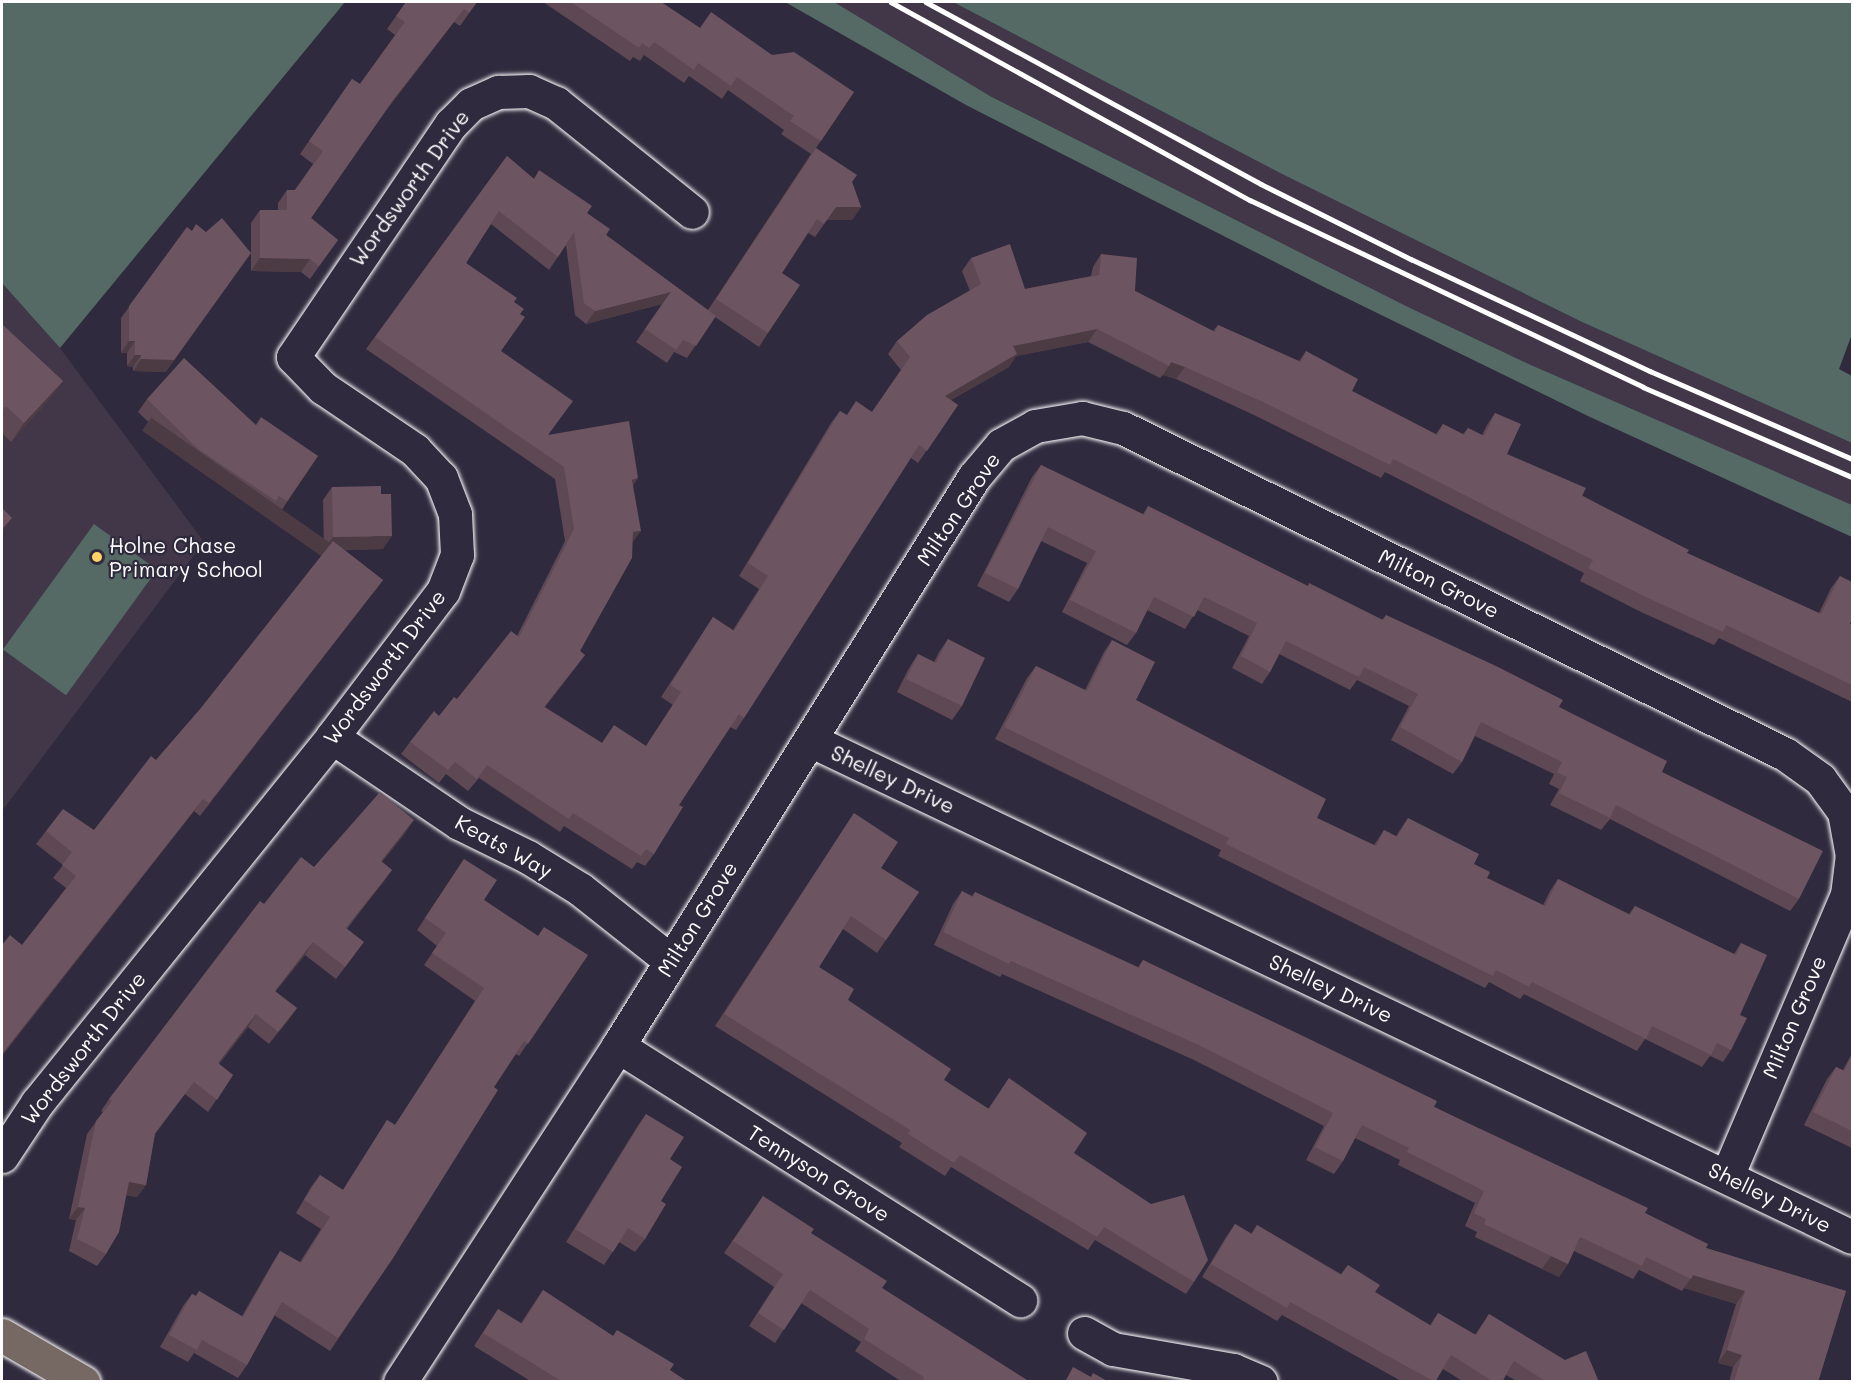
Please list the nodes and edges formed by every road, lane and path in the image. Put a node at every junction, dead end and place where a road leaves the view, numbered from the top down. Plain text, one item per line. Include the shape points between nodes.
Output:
1 (692, 212) dead end
2 (332, 737) junction
3 (810, 740) junction
4 (1852, 856) edge
5 (671, 961) junction
6 (618, 1046) junction
7 (2, 1156) edge
8 (1726, 1176) junction
9 (1852, 1237) edge
10 (1020, 1300) dead end
11 (1084, 1333) dead end
12 (2, 1335) edge
13 (79, 1380) edge
14 (403, 1380) edge
15 (1261, 1382) edge

1 - 2 street, Wordsworth Drive via 556,103 529,91 498,92 471,104 451,124 311,325 293,357 323,388 415,450 441,478 455,514 457,555 443,591
2 - 5 street, Keats Way via 459,823 528,857 580,889
2 - 7 street, Wordsworth Drive via 37,1103
3 - 4 street, Milton Grove via 974,477 1001,445 1035,426 1082,418 1123,428 1785,754 1820,779 1844,812
3 - 5 street, Milton Grove
3 - 8 street, Shelley Drive
4 - 8 street, Milton Grove via 1847,895
5 - 6 street, Milton Grove
6 - 10 street, Tennyson Grove
6 - 14 street, Milton Grove
8 - 9 street, Shelley Drive
11 - 15 street via 1113,1349 1233,1370
12 - 13 main road

